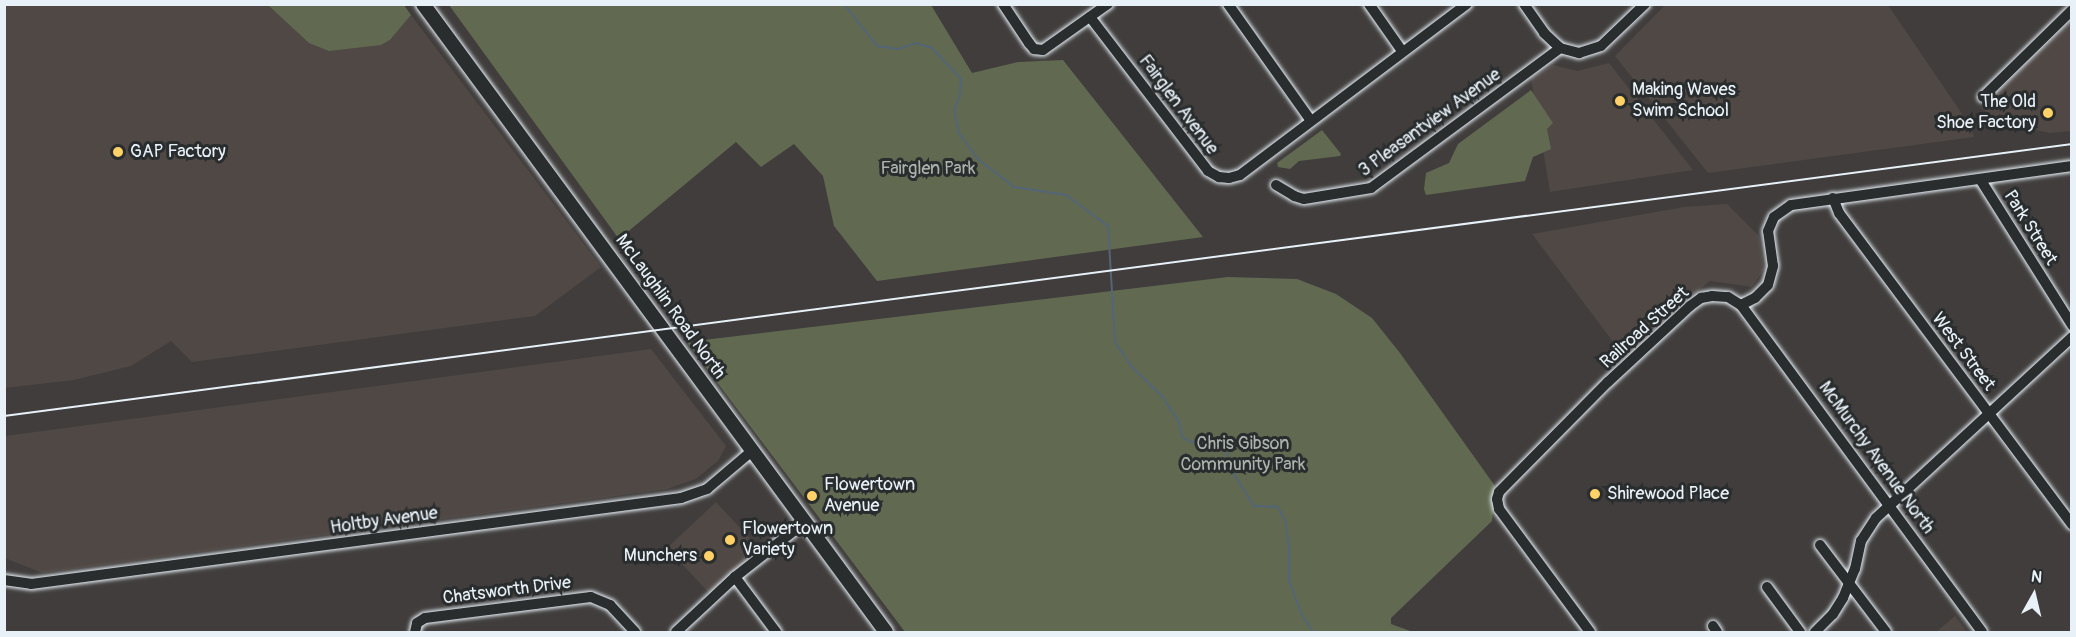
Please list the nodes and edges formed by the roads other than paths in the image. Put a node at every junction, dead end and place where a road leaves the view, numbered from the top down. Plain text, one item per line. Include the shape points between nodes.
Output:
1 (423, 4) edge
2 (1003, 4) edge
3 (1108, 4) edge
4 (1228, 4) edge
5 (1369, 4) edge
6 (1467, 4) edge
7 (1524, 4) edge
8 (1645, 4) edge
9 (2072, 10) edge
10 (1090, 17) junction
11 (1560, 48) junction
12 (1402, 51) junction
13 (1983, 97) dead end
14 (1311, 121) junction
15 (2072, 166) edge
16 (1980, 179) junction
17 (1276, 185) dead end
18 (1833, 198) junction
19 (1741, 305) junction
20 (2072, 325) edge
21 (2072, 337) edge
22 (1988, 413) junction
23 (752, 451) junction
24 (1890, 506) junction
25 (805, 522) junction
26 (2072, 525) edge
27 (1820, 545) dead end
28 (735, 577) junction
29 (4, 580) edge
30 (1849, 585) junction
31 (1767, 587) dead end
32 (415, 633) edge
33 (635, 633) edge
34 (676, 633) edge
35 (776, 633) edge
36 (886, 633) edge
37 (1590, 633) edge
38 (1800, 633) edge
39 (1815, 633) edge
40 (1886, 633) edge
41 (1982, 633) edge

1 - 23 main road, McLaughlin Road North
2 - 10 street via 1034,49 1043,50
3 - 10 street
4 - 14 street
5 - 12 street
6 - 12 street, Fairglen Avenue
7 - 11 street
8 - 11 street via 1601,46 1588,52
9 - 13 street
10 - 14 street, Fairglen Avenue via 1208,171 1219,177 1240,175
11 - 17 street, 3 Pleasantview Avenue via 1371,188 1304,199
12 - 14 street, Fairglen Avenue
15 - 16 street
16 - 18 street
16 - 20 street, Park Street
18 - 19 street via 1791,205 1774,217 1767,235 1773,262 1771,279 1764,291
18 - 22 street, West Street via 1839,213
19 - 24 street, McMurchy Avenue North
19 - 37 street, Railroad Street via 1728,297 1712,296 1690,306 1499,492 1499,509
21 - 22 street
22 - 24 street
22 - 26 street, West Street
23 - 25 main road, McLaughlin Road North
23 - 29 street, Holtby Avenue via 706,489 681,498 31,584
24 - 30 street via 1866,530
24 - 41 street, McMurchy Avenue North
25 - 28 street
25 - 36 main road, McLaughlin Road North
27 - 30 street
28 - 34 street
28 - 35 street
30 - 39 street via 1833,614
30 - 40 street
31 - 38 street
32 - 33 street, Chatsworth Drive via 417,623 425,618 591,597 610,605

